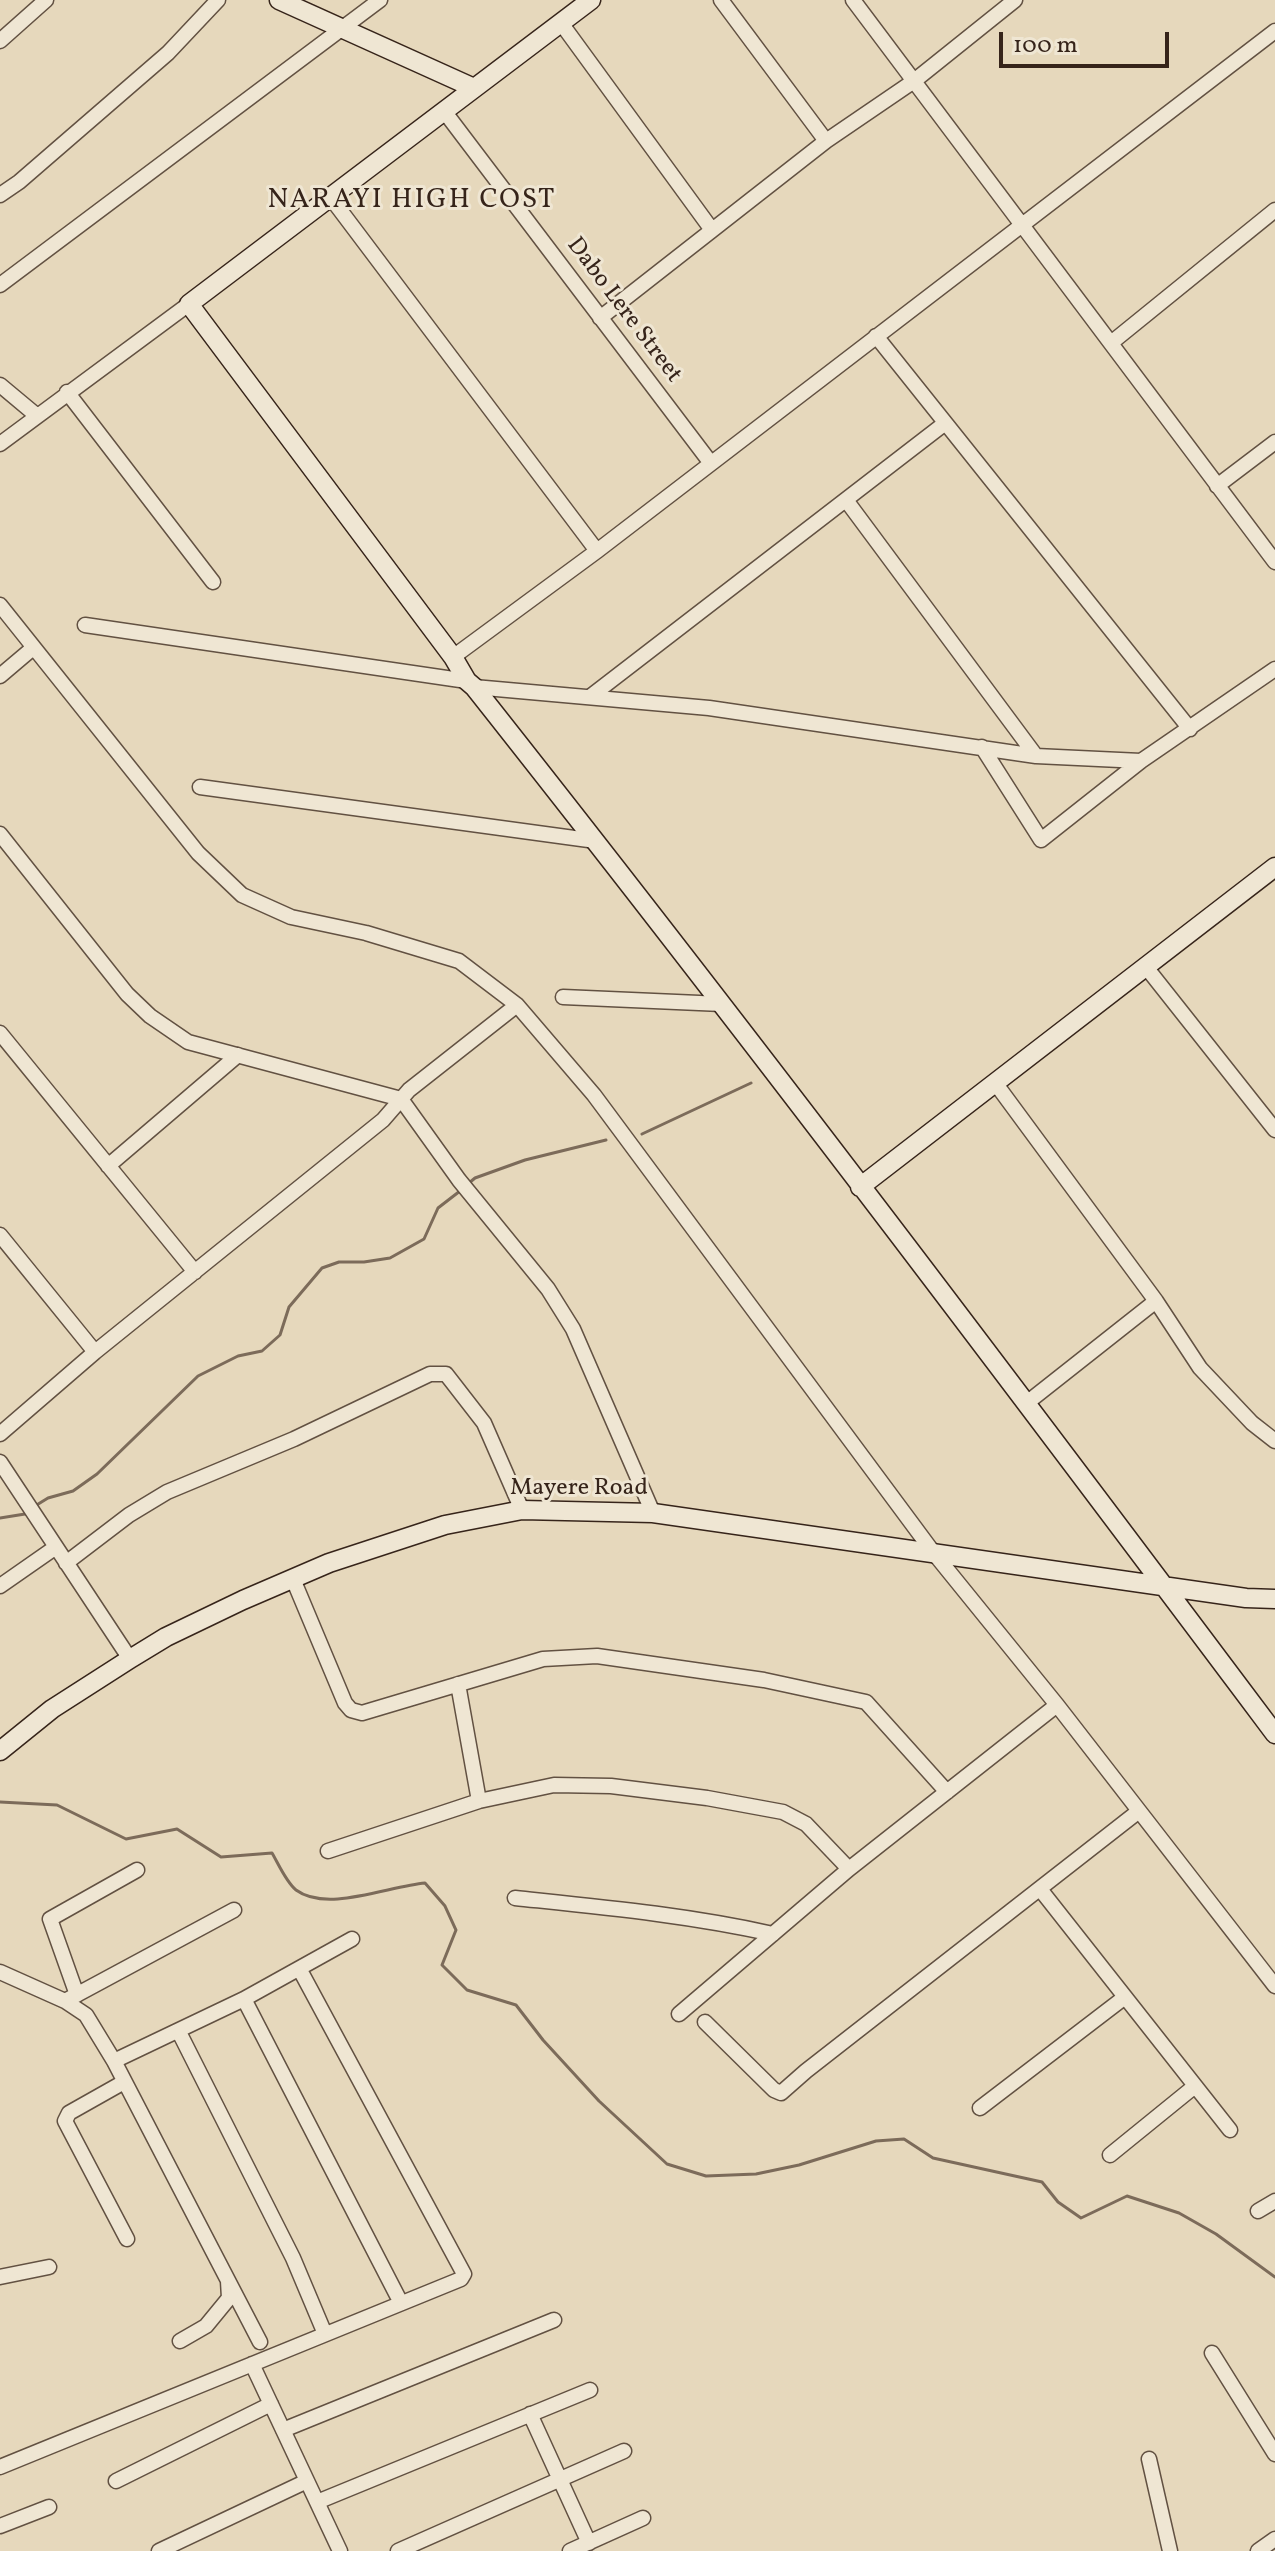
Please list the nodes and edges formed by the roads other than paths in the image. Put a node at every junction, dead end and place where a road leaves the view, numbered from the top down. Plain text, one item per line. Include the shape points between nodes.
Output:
1 (46, 0) edge
2 (218, 0) edge
3 (279, 0) edge
4 (380, 0) edge
5 (591, 0) edge
6 (721, 0) edge
7 (853, 0) edge
8 (1015, 0) edge
9 (561, 23) junction
10 (344, 28) junction
11 (1275, 31) edge
12 (0, 41) edge
13 (914, 81) junction
14 (474, 88) junction
15 (444, 111) junction
16 (826, 141) junction
17 (0, 195) edge
18 (331, 198) junction
19 (1275, 210) edge
20 (1021, 226) junction
21 (712, 230) junction
22 (0, 285) edge
23 (189, 304) junction
24 (600, 318) junction
25 (876, 336) junction
26 (1111, 343) junction
27 (0, 385) edge
28 (67, 392) junction
29 (36, 415) junction
30 (944, 424) junction
31 (1275, 442) edge
32 (0, 444) edge
33 (710, 462) junction
34 (1217, 486) junction
35 (846, 500) junction
36 (597, 551) junction
37 (1275, 562) edge
38 (213, 582) dead end
39 (0, 605) edge
40 (85, 625) dead end
41 (33, 648) junction
42 (453, 657) junction
43 (1275, 669) edge
44 (0, 676) edge
45 (470, 684) junction
46 (591, 696) junction
47 (1190, 729) junction
48 (982, 747) junction
49 (1036, 756) junction
50 (1141, 761) junction
51 (200, 787) dead end
52 (0, 834) edge
53 (596, 841) junction
54 (1275, 867) edge
55 (1146, 967) junction
56 (563, 997) dead end
57 (722, 1004) junction
58 (517, 1005) junction
59 (0, 1034) edge
60 (238, 1055) junction
61 (996, 1084) junction
62 (401, 1099) junction
63 (1275, 1130) edge
64 (108, 1166) junction
65 (860, 1187) junction
66 (0, 1235) edge
67 (195, 1272) junction
68 (1156, 1301) junction
69 (95, 1352) junction
70 (1028, 1402) junction
71 (0, 1434) edge
72 (1275, 1441) edge
73 (0, 1462) edge
74 (522, 1510) junction
75 (653, 1513) junction
76 (56, 1547) junction
77 (933, 1552) junction
78 (66, 1563) junction
79 (293, 1579) junction
80 (0, 1586) edge
81 (1164, 1586) junction
82 (1275, 1599) edge
83 (130, 1659) junction
84 (458, 1684) junction
85 (1057, 1705) junction
86 (1275, 1734) edge
87 (0, 1751) edge
88 (947, 1792) junction
89 (479, 1801) junction
90 (1139, 1811) junction
91 (328, 1851) dead end
92 (849, 1869) junction
93 (137, 1870) dead end
94 (1040, 1889) junction
95 (515, 1898) dead end
96 (234, 1910) dead end
97 (773, 1934) junction
98 (352, 1939) dead end
99 (300, 1970) junction
100 (6, 1974) edge
101 (1275, 1986) edge
102 (1125, 1997) junction
103 (71, 1998) junction
104 (244, 1999) junction
105 (679, 2014) dead end
106 (705, 2022) dead end
107 (179, 2032) junction
108 (114, 2061) junction
109 (124, 2082) junction
110 (1195, 2086) junction
111 (980, 2108) dead end
112 (1230, 2130) dead end
113 (1110, 2155) dead end
114 (1275, 2201) edge
115 (1258, 2211) dead end
116 (127, 2239) dead end
117 (49, 2267) dead end
118 (228, 2276) junction
119 (0, 2277) edge
120 (401, 2303) junction
121 (554, 2320) dead end
122 (325, 2334) junction
123 (180, 2341) dead end
124 (260, 2342) dead end
125 (1212, 2353) dead end
126 (252, 2364) junction
127 (590, 2390) dead end
128 (271, 2404) junction
129 (530, 2414) junction
130 (283, 2430) junction
131 (624, 2451) dead end
132 (1275, 2454) edge
133 (1149, 2459) dead end
134 (0, 2467) edge
135 (561, 2480) junction
136 (116, 2481) dead end
137 (307, 2481) junction
138 (317, 2502) junction
139 (49, 2507) dead end
140 (643, 2518) dead end
141 (0, 2526) edge
142 (1275, 2539) edge
143 (589, 2543) junction
144 (159, 2551) edge
145 (340, 2551) edge
146 (398, 2551) edge
147 (570, 2551) edge
148 (1170, 2551) edge
149 (1258, 2551) edge

1 - 12 street
2 - 17 street via 168,53
3 - 10 street
4 - 10 street
5 - 9 street
6 - 16 street
7 - 13 street
8 - 13 street
9 - 14 street
9 - 21 street
10 - 14 street
10 - 22 street
11 - 20 street
13 - 16 street
13 - 20 street
14 - 15 street
15 - 18 street
15 - 24 street, Dabo Lere Street
16 - 21 street
18 - 23 street
18 - 36 street
19 - 26 street
20 - 25 street
20 - 26 street
21 - 24 street
23 - 28 street
23 - 42 street
24 - 33 street, Dabo Lere Street
25 - 30 street
25 - 33 street
26 - 34 street
27 - 29 street
28 - 29 street
28 - 38 street
29 - 32 street
30 - 35 street
30 - 47 street
31 - 34 street
33 - 36 street
34 - 37 street
35 - 46 street
35 - 49 street
36 - 42 street
39 - 41 street
40 - 45 street
41 - 44 street
41 - 58 street via 198,853 242,895 291,917 459,961
42 - 45 street
43 - 47 street
45 - 46 street
45 - 53 street
46 - 48 street
47 - 50 street
48 - 49 street
48 - 50 street via 1041,840
49 - 50 street
51 - 53 street
52 - 60 street via 150,1016 188,1042
53 - 57 street
54 - 55 street
55 - 61 street
55 - 63 street
56 - 57 street
57 - 65 street
58 - 62 street
58 - 77 street via 594,1095
59 - 64 street
60 - 62 street
60 - 64 street
61 - 65 street
61 - 68 street
62 - 67 street via 383,1120
62 - 75 street via 573,1329
64 - 67 street
65 - 70 street
66 - 69 street
67 - 69 street
68 - 70 street
68 - 72 street via 1200,1368
69 - 71 street
70 - 81 street
73 - 76 street
74 - 75 street, Mayere Road
74 - 78 street via 484,1423 446,1374 430,1374 167,1492
74 - 79 street, Mayere Road via 445,1525
75 - 77 street, Mayere Road
76 - 78 street
76 - 80 street
77 - 81 street, Mayere Road
77 - 85 street
78 - 83 street
79 - 83 street, Mayere Road
79 - 84 street via 351,1710 362,1713
81 - 82 street, Mayere Road
81 - 86 street
83 - 87 street, Mayere Road via 52,1709
84 - 88 street via 543,1659 597,1656 855,1699 866,1702
84 - 89 street
85 - 88 street
85 - 90 street
88 - 92 street
89 - 91 street
89 - 92 street via 554,1785 611,1786 783,1812 806,1824
90 - 94 street
90 - 101 street
92 - 97 street
93 - 103 street via 50,1919
94 - 102 street
94 - 106 street via 781,2093
95 - 97 street via 616,1908
96 - 103 street
97 - 105 street
98 - 99 street
99 - 104 street
99 - 120 street via 463,2268 461,2279
100 - 103 street
102 - 110 street
102 - 111 street
103 - 108 street
104 - 107 street
104 - 120 street
107 - 108 street
107 - 122 street via 293,2258
108 - 109 street
109 - 116 street via 69,2113 65,2121
109 - 118 street
110 - 112 street
110 - 113 street
114 - 115 street
117 - 119 street
118 - 123 street via 229,2298 206,2326
118 - 124 street
120 - 122 street
121 - 130 street
122 - 126 street
125 - 132 street
126 - 128 street
126 - 134 street
127 - 129 street
128 - 130 street
128 - 136 street
129 - 135 street
129 - 138 street
130 - 137 street
131 - 135 street
133 - 148 street
135 - 143 street
135 - 146 street
137 - 138 street
137 - 144 street
138 - 145 street
139 - 141 street
140 - 143 street
142 - 149 street
143 - 147 street

